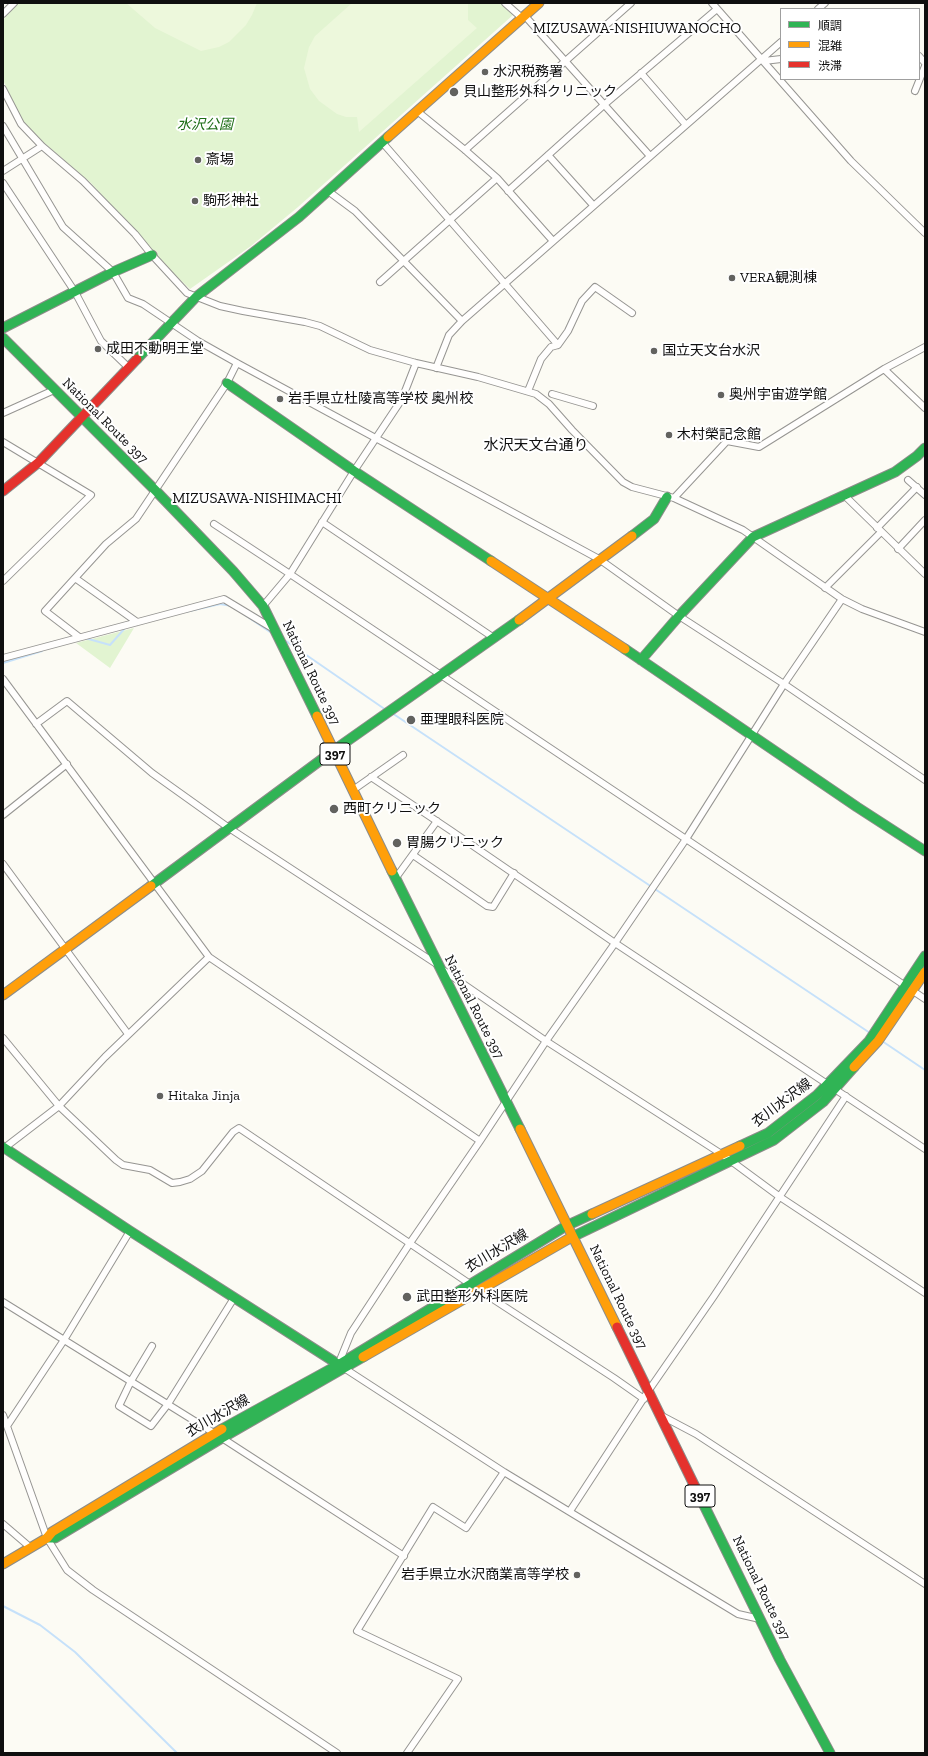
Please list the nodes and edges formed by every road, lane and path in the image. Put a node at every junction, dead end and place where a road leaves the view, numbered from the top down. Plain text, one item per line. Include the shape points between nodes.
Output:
1 (14, 3) edge
2 (505, 3) edge
3 (539, 3) edge
4 (631, 3) edge
5 (712, 3) edge
6 (717, 9) junction
7 (3, 14) edge
8 (523, 17) junction
9 (780, 43) edge
10 (780, 59) edge
11 (763, 60) junction
12 (566, 61) junction
13 (925, 66) edge
14 (641, 73) junction
15 (920, 78) edge
16 (780, 80) edge
17 (780, 80) edge
18 (919, 80) edge
19 (3, 89) edge
20 (915, 91) dead end
21 (605, 104) junction
22 (417, 111) junction
23 (686, 125) junction
24 (3, 126) edge
25 (382, 142) junction
26 (42, 146) junction
27 (465, 150) junction
28 (548, 155) junction
29 (650, 156) junction
30 (22, 159) junction
31 (3, 171) edge
32 (497, 178) junction
33 (3, 183) edge
34 (328, 191) junction
35 (508, 191) junction
36 (593, 205) junction
37 (450, 220) junction
38 (925, 233) edge
39 (553, 241) junction
40 (152, 255) junction
41 (404, 262) junction
42 (113, 272) junction
43 (380, 282) dead end
44 (504, 284) junction
45 (75, 292) junction
46 (196, 297) junction
47 (632, 314) dead end
48 (462, 321) junction
49 (171, 323) junction
50 (3, 328) edge
51 (3, 338) edge
52 (558, 345) junction
53 (925, 346) edge
54 (237, 363) junction
55 (416, 363) junction
56 (129, 368) junction
57 (436, 368) junction
58 (884, 369) junction
59 (227, 383) junction
60 (54, 390) junction
61 (528, 391) junction
62 (552, 394) dead end
63 (593, 406) dead end
64 (925, 408) edge
65 (3, 413) edge
66 (81, 417) junction
67 (375, 439) junction
68 (3, 442) edge
69 (925, 448) edge
70 (39, 462) junction
71 (354, 471) junction
72 (908, 480) dead end
73 (917, 487) junction
74 (155, 490) junction
75 (3, 491) edge
76 (925, 495) edge
77 (844, 496) junction
78 (670, 498) junction
79 (925, 520) edge
80 (322, 522) junction
81 (214, 524) dead end
82 (879, 530) junction
83 (753, 537) junction
84 (898, 549) junction
85 (599, 560) junction
86 (290, 574) junction
87 (925, 574) edge
88 (75, 578) junction
89 (3, 580) edge
90 (826, 588) junction
91 (842, 599) junction
92 (548, 600) junction
93 (263, 606) junction
94 (679, 616) junction
95 (137, 622) junction
96 (274, 629) junction
97 (925, 632) edge
98 (79, 637) junction
99 (494, 638) junction
100 (3, 658) edge
101 (641, 660) junction
102 (440, 675) junction
103 (3, 679) edge
104 (784, 684) junction
105 (36, 724) junction
106 (751, 735) junction
107 (333, 751) junction
108 (403, 755) dead end
109 (67, 764) junction
110 (371, 777) junction
111 (925, 780) edge
112 (354, 790) junction
113 (3, 815) edge
114 (437, 821) junction
115 (229, 828) junction
116 (686, 839) junction
117 (925, 851) edge
118 (413, 855) junction
119 (3, 864) edge
120 (514, 873) junction
121 (395, 879) junction
122 (153, 883) junction
123 (615, 943) junction
124 (65, 948) junction
125 (925, 956) edge
126 (209, 957) junction
127 (438, 967) junction
128 (925, 972) edge
129 (909, 988) junction
130 (3, 995) edge
131 (925, 999) edge
132 (128, 1034) junction
133 (3, 1038) edge
134 (546, 1041) junction
135 (831, 1087) junction
136 (846, 1096) junction
137 (506, 1101) junction
138 (59, 1106) junction
139 (480, 1141) junction
140 (3, 1148) edge
141 (925, 1149) edge
142 (723, 1155) junction
143 (731, 1161) junction
144 (780, 1197) junction
145 (566, 1226) junction
146 (130, 1232) junction
147 (573, 1236) junction
148 (410, 1243) junction
149 (470, 1284) junction
150 (479, 1290) junction
151 (925, 1293) edge
152 (234, 1298) junction
153 (3, 1302) edge
154 (64, 1340) junction
155 (152, 1346) dead end
156 (341, 1366) junction
157 (130, 1381) junction
158 (649, 1390) junction
159 (644, 1399) junction
160 (168, 1404) junction
161 (3, 1415) edge
162 (660, 1415) junction
163 (7, 1426) junction
164 (218, 1436) junction
165 (504, 1472) junction
166 (570, 1511) junction
167 (3, 1524) edge
168 (47, 1538) junction
169 (31, 1548) junction
170 (404, 1556) junction
171 (3, 1564) edge
172 (925, 1584) edge
173 (761, 1619) junction
174 (337, 1753) edge
175 (407, 1753) edge
176 (830, 1753) edge

1 - 7 street
2 - 8 street
3 - 8 main road
4 - 12 street
5 - 6 street
6 - 11 street
6 - 14 street
8 - 12 street
8 - 22 main road
9 - 11 street
10 - 11 street
11 - 17 street
11 - 23 street
12 - 21 street
12 - 27 street
13 - 15 street
14 - 21 street
14 - 23 street
16 - 38 street via 851,161
18 - 20 street
19 - 26 street via 21,124
21 - 28 street
21 - 29 street
22 - 25 main road
22 - 27 street
23 - 29 street
24 - 30 street
25 - 34 main road
25 - 37 street
26 - 30 street
26 - 40 street via 83,181
27 - 32 street
28 - 35 street
28 - 36 street
29 - 36 street
30 - 31 street
30 - 42 street via 63,227
32 - 35 street
32 - 37 street
33 - 45 street
34 - 41 street via 355,210
34 - 46 main road
35 - 39 street
36 - 39 street
37 - 41 street
37 - 44 street
39 - 44 street
40 - 42 main road
40 - 46 street via 187,293
41 - 43 street
41 - 48 street
42 - 45 main road
42 - 49 street via 128,298 143,304
44 - 48 street
44 - 52 street
45 - 50 main road
45 - 56 street via 100,342
46 - 49 main road
46 - 55 street via 220,306 320,326 370,350
47 - 52 street via 595,287 582,301 568,331
48 - 57 street via 449,335
49 - 54 street
49 - 56 main road
51 - 60 main road, National Route 397 / 397
52 - 61 street via 551,348 541,359
53 - 58 street
54 - 59 street
54 - 67 street
55 - 57 street
55 - 67 street via 402,399
56 - 66 main road
57 - 61 street
58 - 64 street
58 - 78 street via 759,448 727,441
59 - 71 main road
59 - 74 street
60 - 65 street
60 - 66 main road, National Route 397 / 397
61 - 78 street via 546,401 623,482
62 - 63 street
66 - 70 main road
66 - 74 main road, National Route 397 / 397
67 - 71 street
67 - 85 street
68 - 70 street
69 - 77 main road via 895,472
70 - 75 main road
70 - 89 street via 91,495
71 - 80 street
71 - 92 main road
72 - 73 street
73 - 76 street
73 - 82 street
74 - 88 street via 136,519 106,544
74 - 93 main road, National Route 397 / 397
77 - 82 street
77 - 83 main road
78 - 83 street via 743,530
78 - 85 main road via 654,519
79 - 84 street
80 - 86 street
80 - 99 street
81 - 86 street
82 - 84 street
82 - 90 street
83 - 90 street
83 - 94 main road
84 - 87 street
85 - 92 main road
85 - 94 street
86 - 93 street
86 - 102 street
88 - 95 street
88 - 98 street via 45,611
90 - 91 street
91 - 97 street
91 - 104 street
92 - 99 main road
92 - 101 main road
93 - 96 main road, National Route 397 / 397
94 - 101 main road
94 - 104 street
95 - 96 street via 224,599
95 - 98 street
96 - 107 main road, National Route 397 / 397
98 - 100 street
99 - 102 main road
101 - 106 main road
102 - 107 main road
102 - 116 street
103 - 105 street
104 - 106 street
104 - 111 street
105 - 109 street
105 - 115 street via 67,701 152,773
106 - 116 street
106 - 117 main road
107 - 112 main road, National Route 397 / 397
107 - 115 main road
108 - 110 street
109 - 113 street
109 - 122 street
110 - 112 street
110 - 114 street
112 - 121 main road, National Route 397 / 397
114 - 118 street
114 - 120 street
115 - 122 main road
115 - 127 street
116 - 123 street
116 - 129 street
118 - 120 street via 487,906 493,907
118 - 121 street
119 - 124 street
120 - 123 street
121 - 127 main road, National Route 397 / 397
122 - 124 main road
122 - 126 street
123 - 134 street
123 - 135 street
124 - 130 main road
124 - 132 street
125 - 129 main road, 衣川水沢線
126 - 132 street
126 - 139 street
127 - 134 street
127 - 137 main road, National Route 397 / 397
128 - 129 main road, 衣川水沢線
129 - 131 street
129 - 135 main road, 衣川水沢線 via 878,1041
132 - 138 street
133 - 138 street
134 - 137 street
134 - 142 street
135 - 136 street
135 - 142 main road, 衣川水沢線 via 768,1134
135 - 143 main road, 衣川水沢線 via 823,1102 774,1140
136 - 141 street
136 - 144 street
137 - 139 street
137 - 145 main road, National Route 397 / 397
138 - 140 street
138 - 148 street via 122,1165 150,1170 172,1183 190,1179 202,1171 239,1128
139 - 148 street
140 - 146 main road
142 - 143 street
142 - 145 main road, 衣川水沢線
143 - 144 street
143 - 147 main road, 衣川水沢線
144 - 151 street
144 - 158 street
145 - 147 main road, National Route 397 / 397
145 - 149 main road, 衣川水沢線
146 - 152 main road
146 - 154 street
147 - 150 main road, 衣川水沢線
147 - 158 main road, National Route 397 / 397
148 - 149 street
148 - 156 street via 351,1333
149 - 156 main road, 衣川水沢線
150 - 156 main road, 衣川水沢線
150 - 159 street
152 - 156 main road
152 - 160 street
153 - 154 street
154 - 157 street
154 - 163 street
155 - 157 street
156 - 164 main road, 衣川水沢線
156 - 165 street
157 - 160 street
157 - 160 street via 119,1406 151,1426
158 - 159 street
158 - 162 main road, National Route 397 / 397
159 - 166 street
160 - 164 street
161 - 163 street
162 - 172 street via 696,1434
162 - 173 main road, National Route 397 / 397
163 - 168 street
164 - 168 main road, 衣川水沢線 via 52,1532
164 - 170 street
165 - 166 street
165 - 170 street via 466,1528 433,1507
166 - 173 street via 738,1614
167 - 169 street
168 - 169 main road, 衣川水沢線
168 - 174 street via 67,1570 93,1590
169 - 171 main road, 衣川水沢線
170 - 175 street via 358,1631 458,1679
173 - 176 main road, National Route 397 / 397

